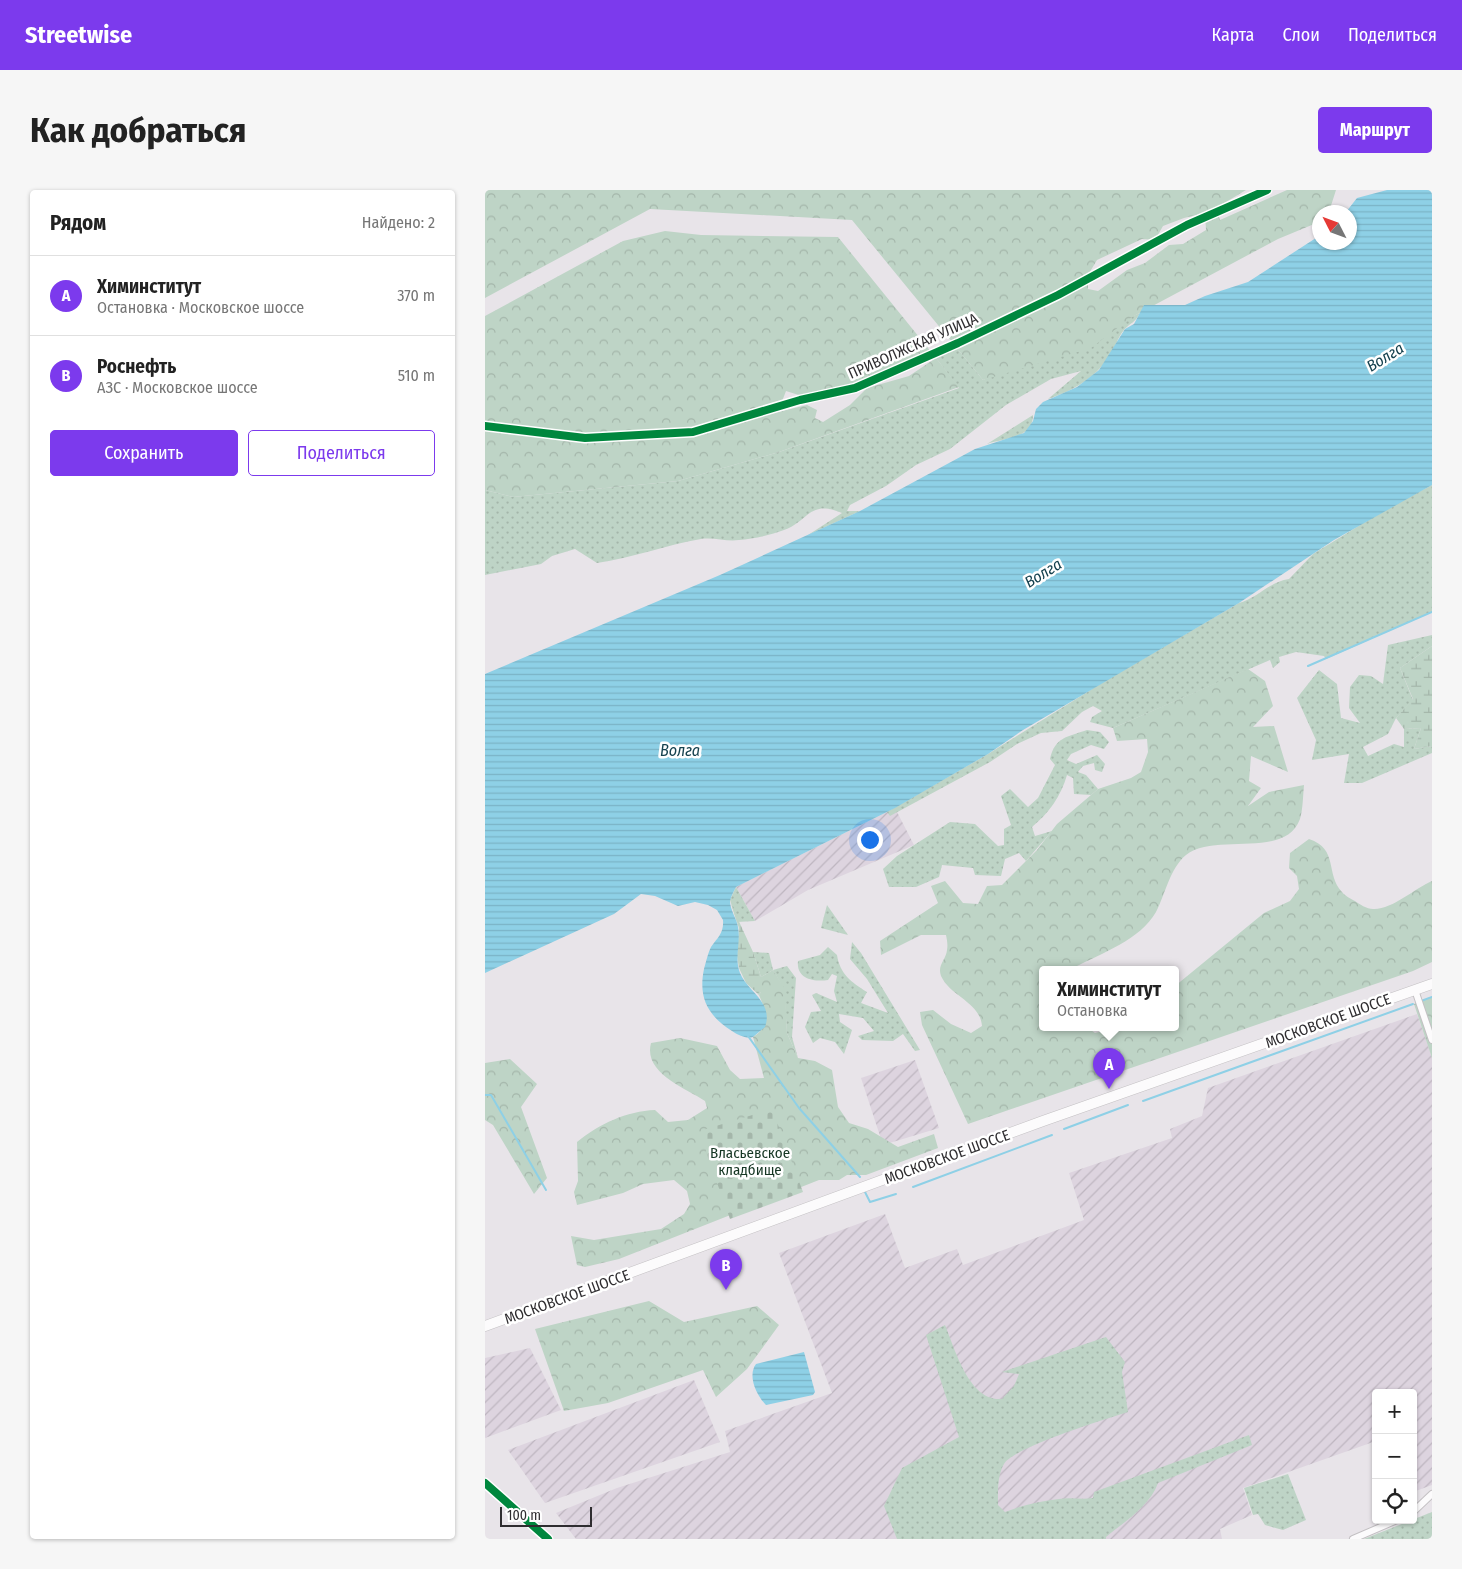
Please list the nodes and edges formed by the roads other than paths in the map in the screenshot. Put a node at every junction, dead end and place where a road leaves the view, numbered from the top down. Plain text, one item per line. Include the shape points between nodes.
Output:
1 (1267, 190) edge
2 (485, 426) edge
3 (1432, 984) edge
4 (1412, 991) junction
5 (1432, 1040) edge
6 (485, 1326) edge
7 (485, 1483) edge
8 (1432, 1494) edge
9 (1417, 1508) edge
10 (1388, 1524) edge
11 (548, 1539) edge
12 (1353, 1539) edge

1 - 2 street, ПРИВОЛЖСКАЯ УЛИЦА via 1187,225 958,343 855,388 800,400 693,432 585,438
3 - 4 main road, МОСКОВСКОЕ ШОССЕ
4 - 5 street
4 - 6 main road, МОСКОВСКОЕ ШОССЕ via 1043,1121
7 - 11 street
8 - 9 street
10 - 12 street

